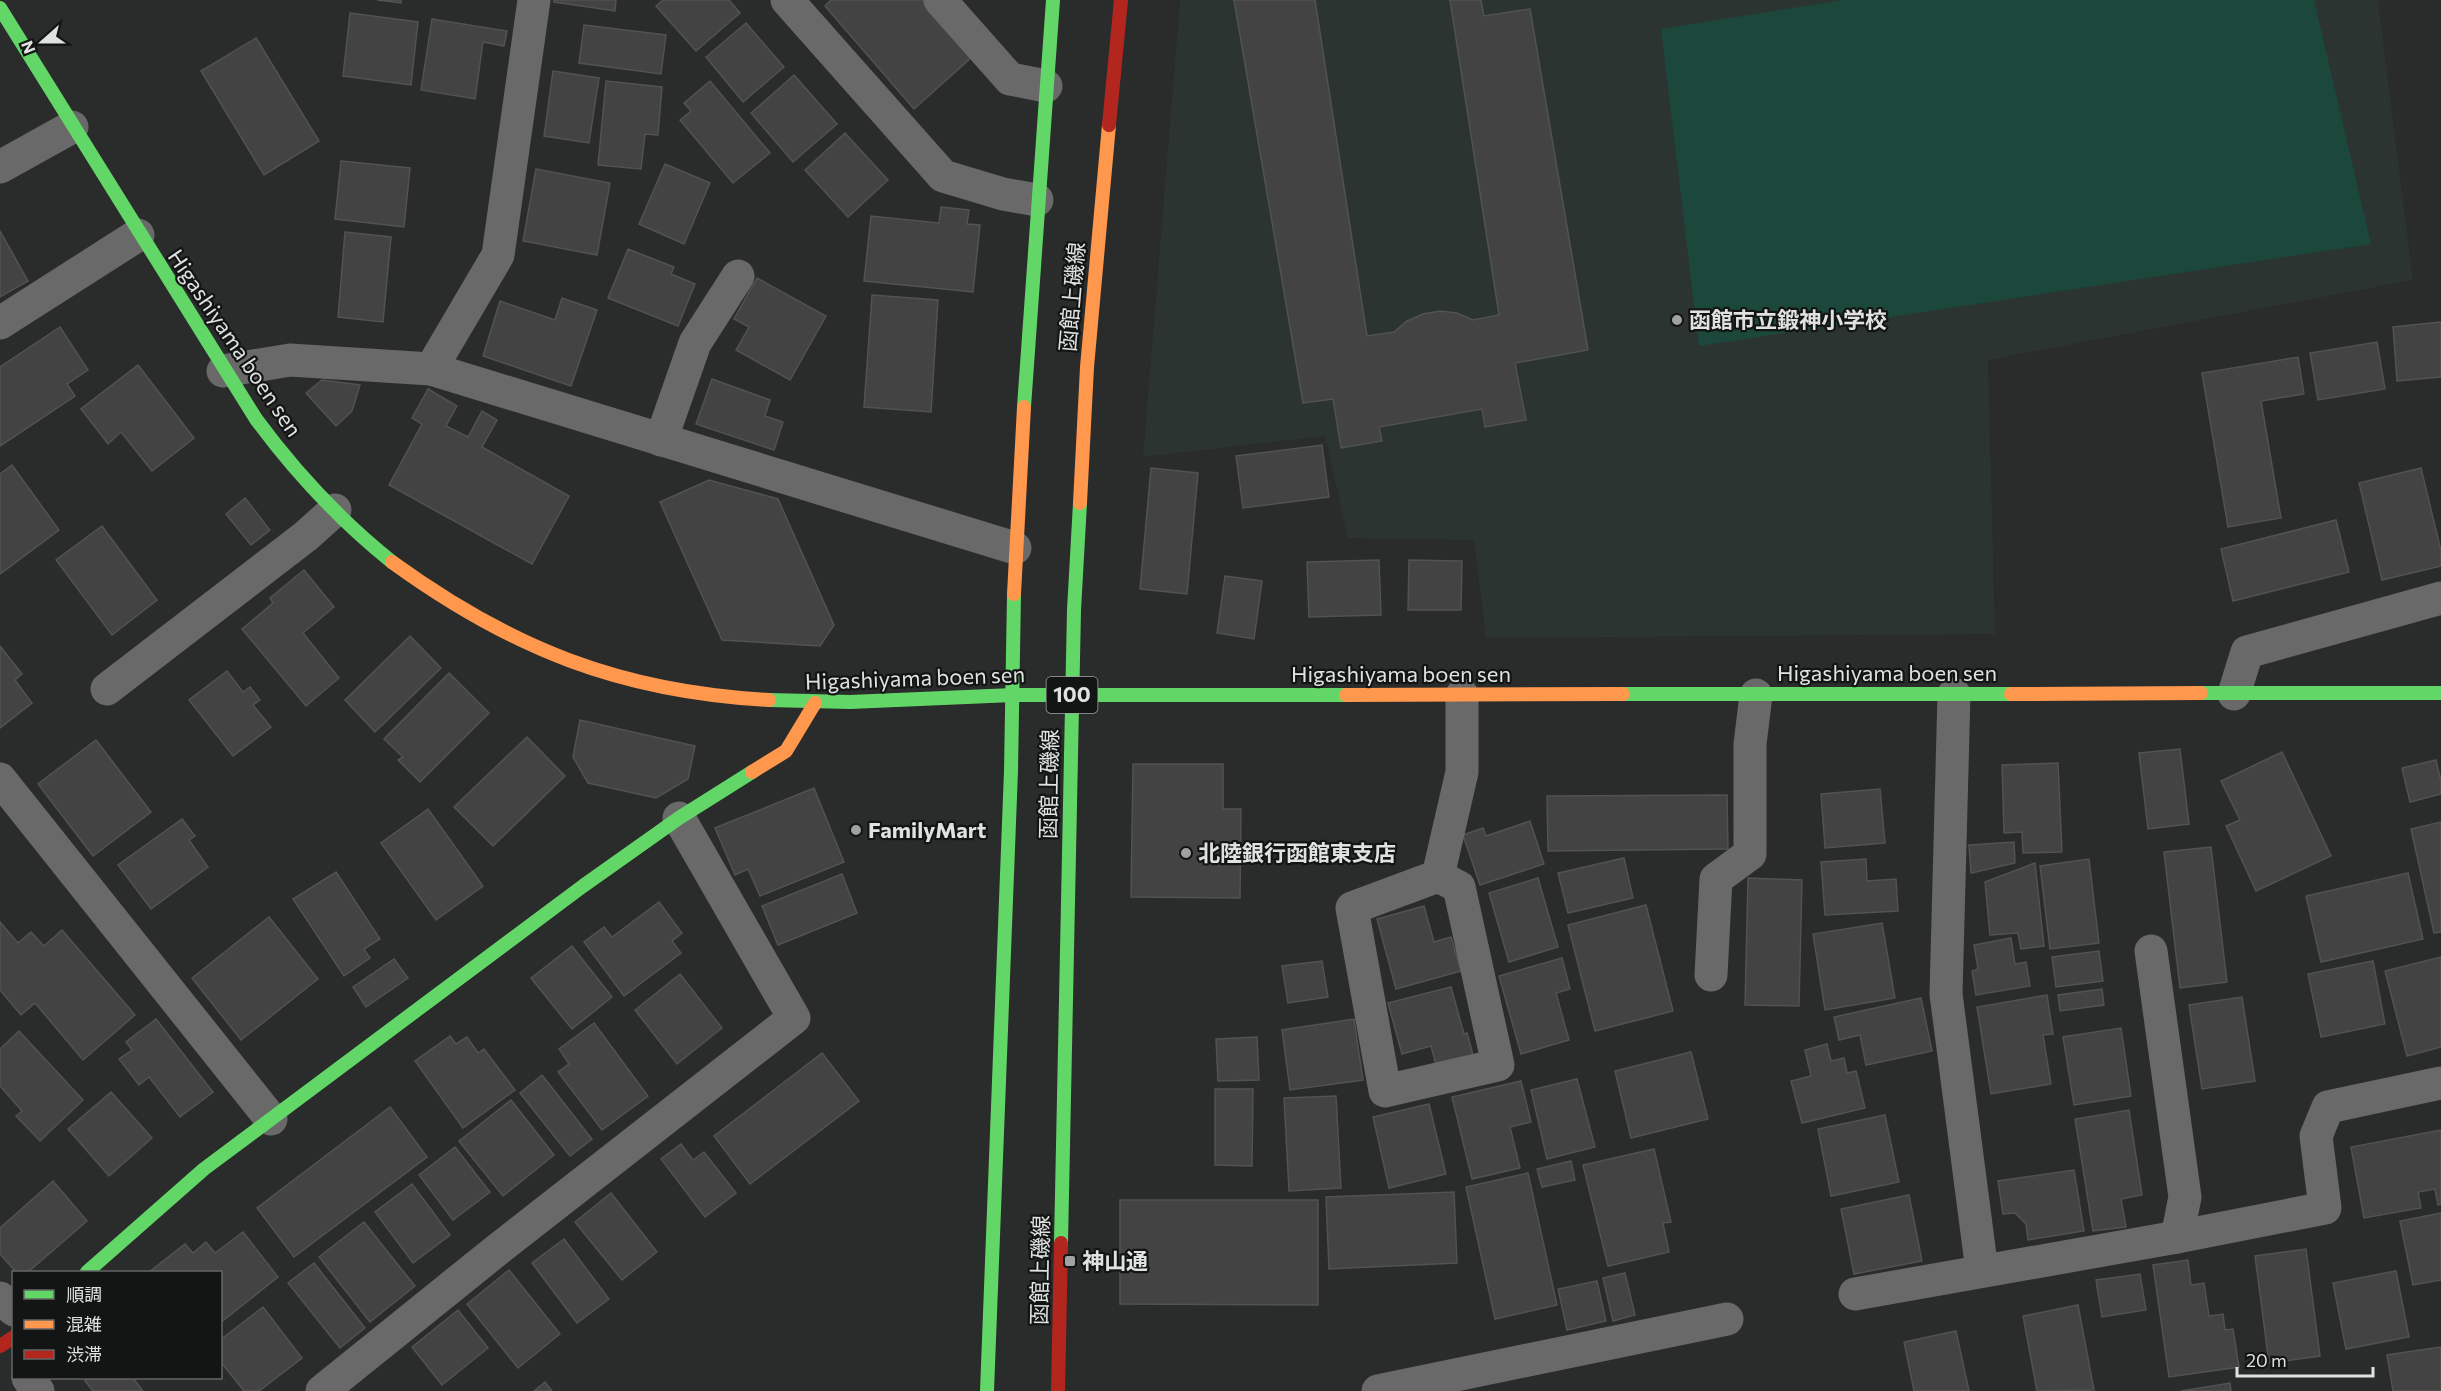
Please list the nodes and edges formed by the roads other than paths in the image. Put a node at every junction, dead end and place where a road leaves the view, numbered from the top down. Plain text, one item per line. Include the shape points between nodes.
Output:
1 (534, 0) edge
2 (787, 0) edge
3 (940, 0) edge
4 (1053, 0) edge
5 (1121, 0) edge
6 (0, 8) edge
7 (1046, 86) junction
8 (72, 127) junction
9 (0, 166) edge
10 (1038, 200) junction
11 (138, 235) junction
12 (738, 276) dead end
13 (0, 323) edge
14 (431, 369) junction
15 (223, 371) junction
16 (661, 440) junction
17 (335, 510) junction
18 (1015, 548) junction
19 (2441, 598) edge
20 (107, 689) dead end
21 (2441, 693) edge
22 (1756, 694) junction
23 (1954, 694) junction
24 (2234, 694) junction
25 (1013, 695) junction
26 (1462, 695) junction
27 (1072, 696) junction
28 (815, 703) junction
29 (0, 779) edge
30 (679, 818) junction
31 (1438, 876) junction
32 (2151, 951) dead end
33 (1711, 975) dead end
34 (2441, 1083) edge
35 (271, 1119) junction
36 (2177, 1237) junction
37 (88, 1271) edge
38 (1982, 1271) junction
39 (1855, 1294) dead end
40 (0, 1298) edge
41 (12, 1308) edge
42 (1727, 1319) dead end
43 (322, 1391) edge
44 (987, 1391) edge
45 (1058, 1391) edge
46 (1378, 1391) edge

1 - 14 street via 498,255
2 - 10 street via 943,176
3 - 7 street via 1010,79
4 - 7 street, 函館上磯線 / 100
5 - 27 street, 函館上磯線 / 100 via 1087,367
6 - 8 street, Higashiyama boen sen
7 - 10 street, 函館上磯線 / 100
8 - 9 street
8 - 11 street, Higashiyama boen sen
10 - 18 street, 函館上磯線 / 100
11 - 13 street
11 - 15 street, Higashiyama boen sen
12 - 16 street via 695,343
14 - 15 street via 290,360
14 - 16 street
15 - 17 street, Higashiyama boen sen via 267,434
16 - 18 street
17 - 20 street
17 - 28 street, Higashiyama boen sen via 399,570 480,622 540,650 653,686 703,695
18 - 25 street, 函館上磯線 / 100
19 - 24 street via 2247,652
21 - 24 street, Higashiyama boen sen
22 - 23 street, Higashiyama boen sen
22 - 26 street, Higashiyama boen sen
22 - 33 street via 1750,744 1750,854 1716,879
23 - 24 street, Higashiyama boen sen
23 - 38 street via 1946,993
25 - 27 street, Higashiyama boen sen
25 - 28 street, Higashiyama boen sen
25 - 44 street, 函館上磯線 / 100
26 - 27 street, Higashiyama boen sen
26 - 31 street via 1462,772
27 - 45 street, 函館上磯線 / 100
28 - 30 street via 786,751
29 - 35 street
30 - 35 street
30 - 43 street via 794,1018
31 - 31 street via 1459,886 1498,1065 1384,1091 1352,908
32 - 36 street via 2185,1197
34 - 36 street via 2328,1107 2316,1136 2325,1208
35 - 37 street via 204,1169
36 - 38 street
38 - 39 street
40 - 41 street
42 - 46 street

